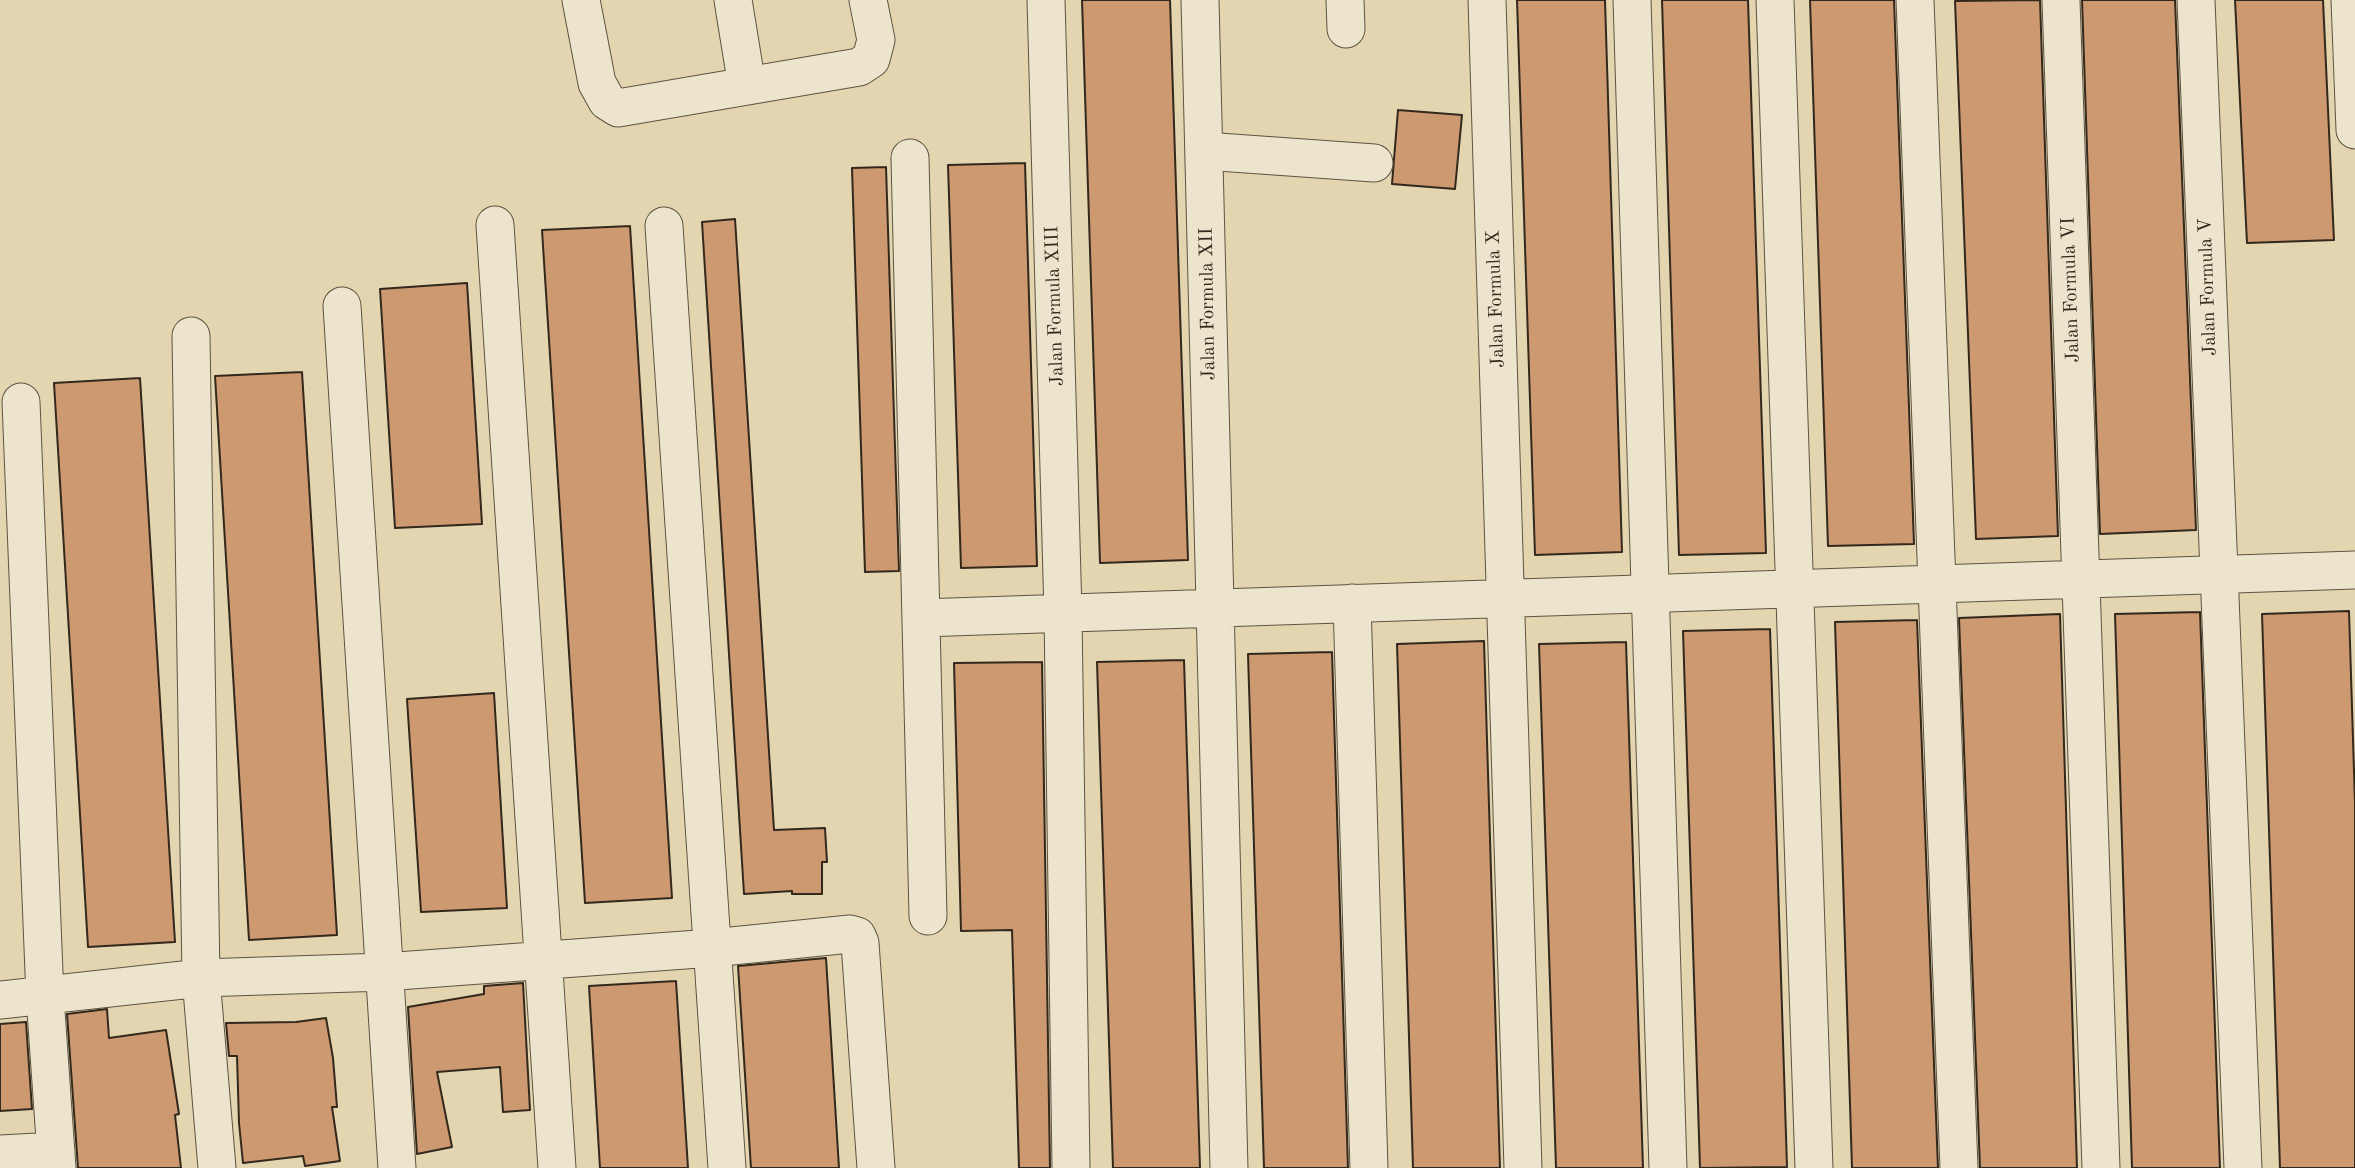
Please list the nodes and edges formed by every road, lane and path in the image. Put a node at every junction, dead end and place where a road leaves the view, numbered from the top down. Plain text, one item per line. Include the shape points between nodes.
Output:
1 (581, 0) edge
2 (733, 0) edge
3 (868, 0) edge
4 (1046, 0) edge
5 (1200, 0) edge
6 (1487, 0) edge
7 (1633, 0) edge
8 (1775, 0) edge
9 (1915, 0) edge
10 (2061, 0) edge
11 (2196, 0) edge
12 (2350, 0) edge
13 (747, 86) junction
14 (2355, 130) edge
15 (1204, 151) junction
16 (910, 158) dead end
17 (1374, 163) dead end
18 (495, 225) dead end
19 (664, 226) dead end
20 (342, 306) dead end
21 (191, 336) dead end
22 (21, 402) dead end
23 (2355, 570) edge
24 (2219, 574) junction
25 (2081, 579) junction
26 (1937, 584) junction
27 (1795, 589) junction
28 (1651, 593) junction
29 (1506, 598) junction
30 (1352, 603) junction
31 (1215, 608) junction
32 (1063, 613) junction
33 (921, 618) junction
34 (928, 916) dead end
35 (712, 948) junction
36 (543, 961) junction
37 (384, 972) junction
38 (201, 978) junction
39 (44, 997) junction
40 (0, 1000) edge
41 (0, 1154) edge
42 (57, 1159) edge
43 (217, 1168) edge
44 (397, 1168) edge
45 (557, 1168) edge
46 (727, 1168) edge
47 (876, 1168) edge
48 (1071, 1168) edge
49 (1229, 1168) edge
50 (1369, 1168) edge
51 (1523, 1168) edge
52 (1668, 1168) edge
53 (1814, 1168) edge
54 (1959, 1168) edge
55 (2101, 1168) edge
56 (2243, 1168) edge

1 - 13 street via 597,83 607,101 618,108
2 - 13 street
3 - 13 street via 876,40 865,63
4 - 32 street, Jalan Formula XIII
5 - 15 street, Jalan Formula XII
6 - 29 street, Jalan Formula X
7 - 28 street
8 - 27 street
9 - 26 street
10 - 25 street, Jalan Formula VI
11 - 24 street, Jalan Formula V
12 - 14 street
15 - 17 street
15 - 31 street, Jalan Formula XII
16 - 33 street
18 - 36 street
19 - 35 street
20 - 37 street
21 - 38 street
22 - 39 street
23 - 24 street
24 - 25 street
24 - 56 street, Jalan Formula V
25 - 26 street
25 - 55 street, Jalan Formula VI
26 - 27 street
26 - 54 street
27 - 28 street
27 - 53 street
28 - 29 street
28 - 52 street
29 - 30 street
29 - 51 street, Jalan Formula X
30 - 31 street
30 - 50 street
31 - 32 street
31 - 49 street, Jalan Formula XII
32 - 33 street
32 - 48 street, Jalan Formula XIII
33 - 34 street
35 - 36 street
35 - 46 street
35 - 47 street via 857,936
36 - 37 street
36 - 45 street
37 - 38 street
37 - 44 street
38 - 39 street
38 - 43 street
39 - 40 street
39 - 42 street
41 - 42 street

